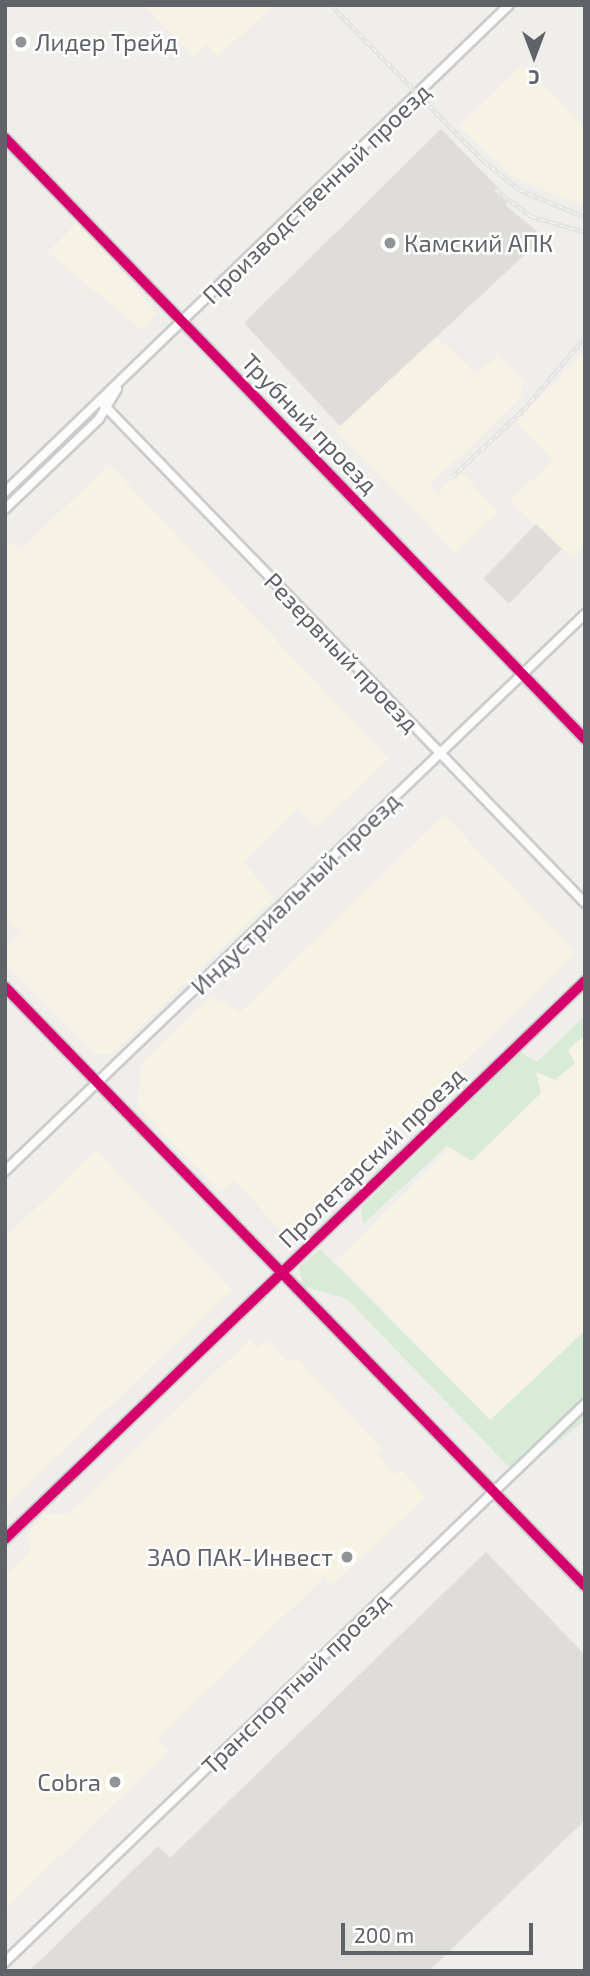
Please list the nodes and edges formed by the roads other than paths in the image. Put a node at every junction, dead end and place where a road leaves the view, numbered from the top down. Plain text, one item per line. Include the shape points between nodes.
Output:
1 (509, 5) edge
2 (5, 138) edge
3 (183, 321) junction
4 (103, 404) junction
5 (5, 492) edge
6 (5, 509) edge
7 (585, 614) edge
8 (523, 674) junction
9 (585, 739) edge
10 (440, 753) junction
11 (585, 904) edge
12 (585, 981) edge
13 (5, 987) edge
14 (97, 1083) junction
15 (5, 1171) edge
16 (281, 1273) junction
17 (585, 1404) edge
18 (494, 1491) junction
19 (5, 1539) edge
20 (585, 1586) edge
21 (5, 1962) edge

1 - 3 street, Производственный проезд
2 - 3 street, Трубный проезд
3 - 4 street, Производственный проезд
3 - 8 street, Трубный проезд
4 - 5 street, Производственный проезд
4 - 6 street, Производственный проезд
4 - 10 street, Резервный проезд
7 - 8 street, Индустриальный проезд
8 - 9 street, Трубный проезд
8 - 10 street, Индустриальный проезд
10 - 11 street, Резервный проезд
10 - 14 street, Индустриальный проезд
12 - 16 street, Пролетарский проезд
13 - 14 street
14 - 15 street, Индустриальный проезд
14 - 16 street
16 - 18 street
16 - 19 street, Пролетарский проезд
17 - 18 street, Транспортный проезд
18 - 20 street
18 - 21 street, Транспортный проезд

